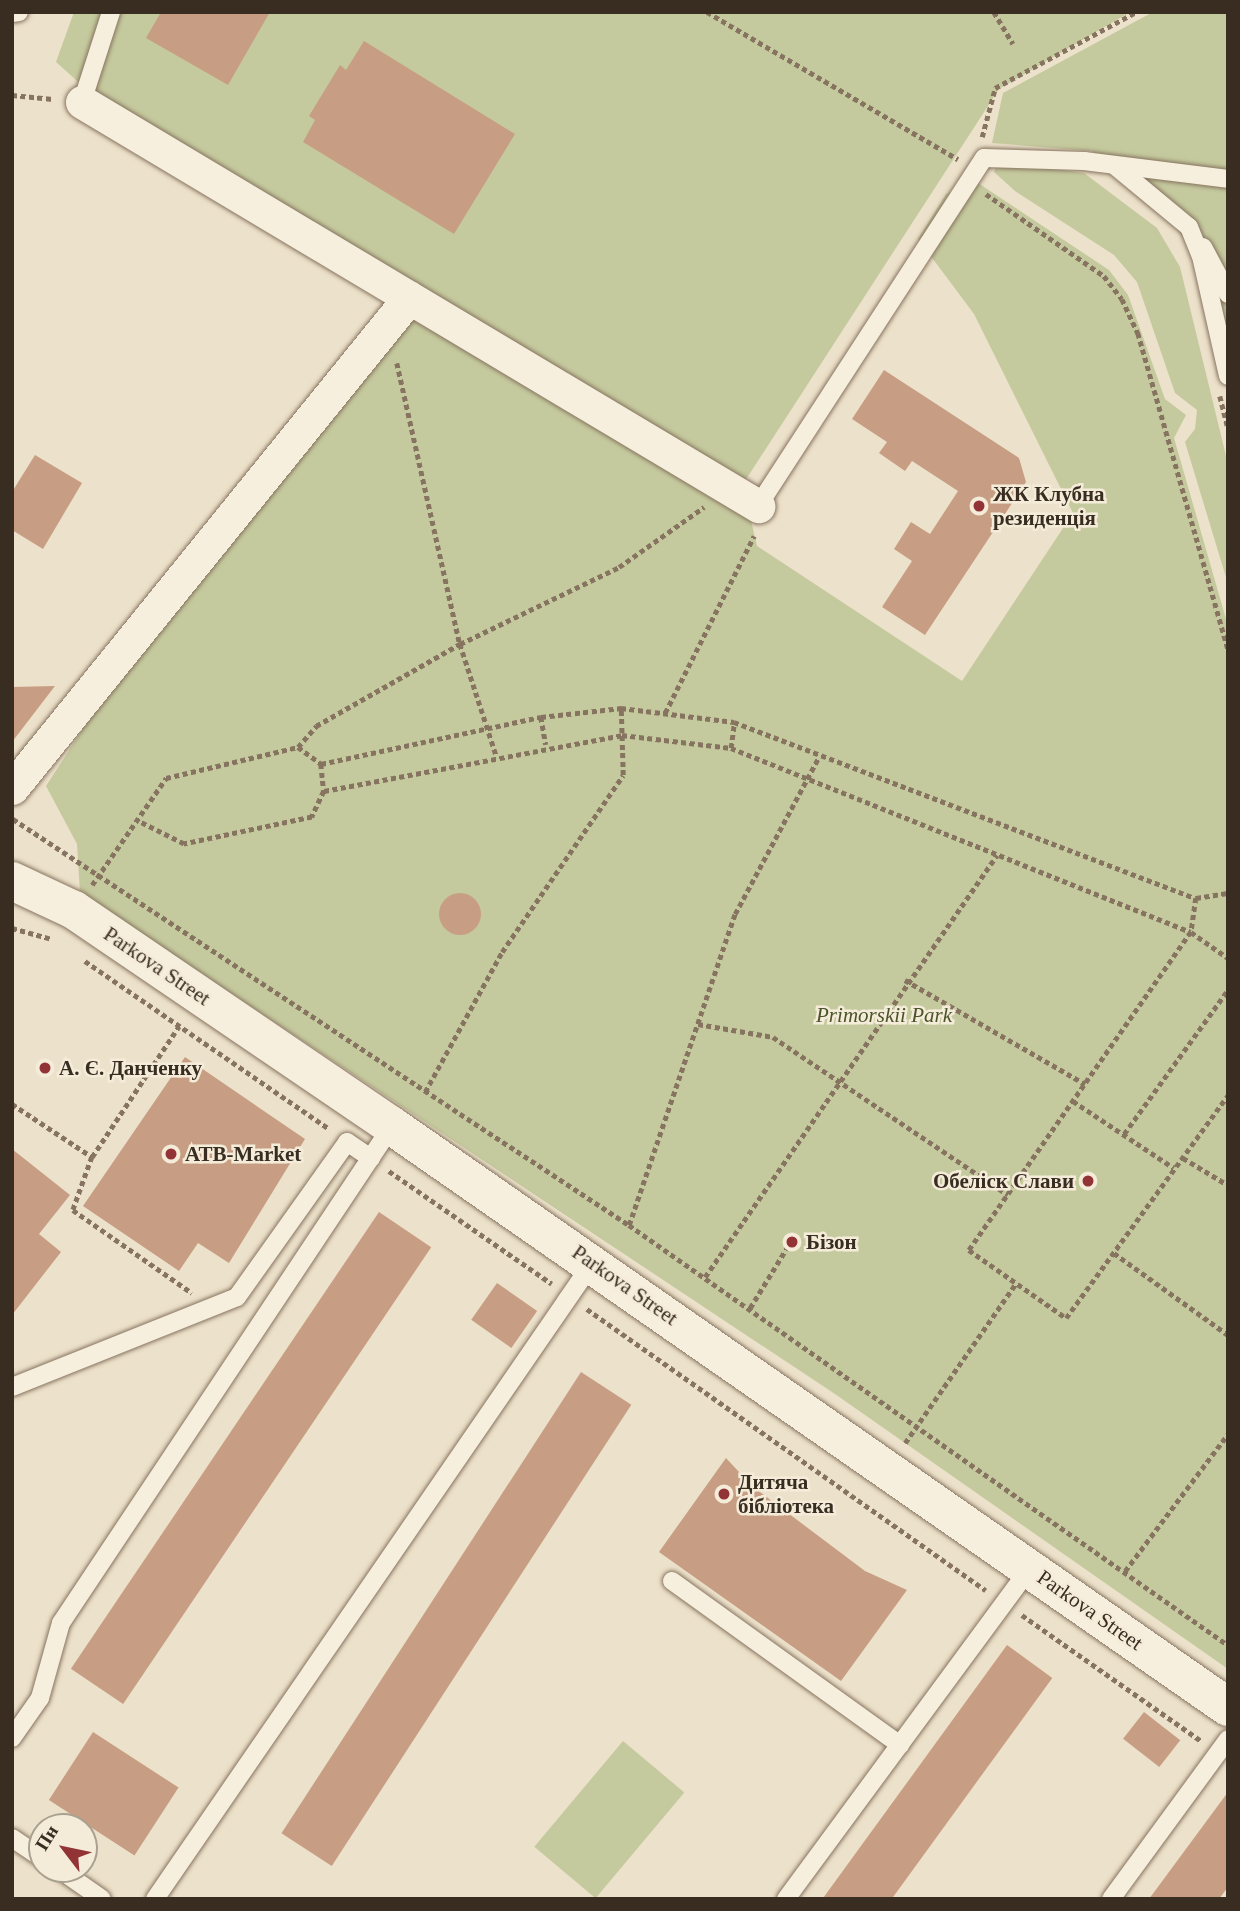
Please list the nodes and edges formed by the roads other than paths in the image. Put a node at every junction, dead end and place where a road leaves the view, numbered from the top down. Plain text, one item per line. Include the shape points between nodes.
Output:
1 (19, 12) edge
2 (111, 12) edge
3 (12, 13) edge
4 (82, 102) joint
5 (1112, 163) junction
6 (1228, 178) edge
7 (1189, 227) junction
8 (1228, 294) edge
9 (409, 298) junction
10 (1223, 383) edge
11 (758, 506) joint
12 (12, 788) edge
13 (12, 881) edge
14 (393, 1126) junction
15 (371, 1158) junction
16 (593, 1262) junction
17 (12, 1387) edge
18 (1030, 1568) junction
19 (672, 1581) dead end
20 (1228, 1707) edge
21 (12, 1738) edge
22 (900, 1745) junction
23 (1223, 1746) edge
24 (12, 1838) edge
25 (28, 1849) edge
26 (79, 1883) edge
27 (102, 1899) edge
28 (155, 1899) edge
29 (786, 1899) edge
30 (1111, 1899) edge

1 - 3 lane
2 - 4 lane
4 - 9 street
5 - 6 lane
5 - 7 lane via 1162,198
5 - 11 lane via 998,153 974,168
7 - 8 lane
7 - 10 lane
9 - 11 street
9 - 12 street
13 - 14 street, Parkova Street via 74,910
14 - 15 lane
14 - 16 street, Parkova Street
15 - 17 lane via 347,1142 252,1281 216,1309
15 - 21 lane via 61,1623 40,1698
16 - 18 street, Parkova Street
16 - 28 lane
18 - 20 street, Parkova Street
18 - 22 lane
19 - 22 lane
22 - 29 lane
23 - 30 lane
24 - 25 lane
26 - 27 lane

